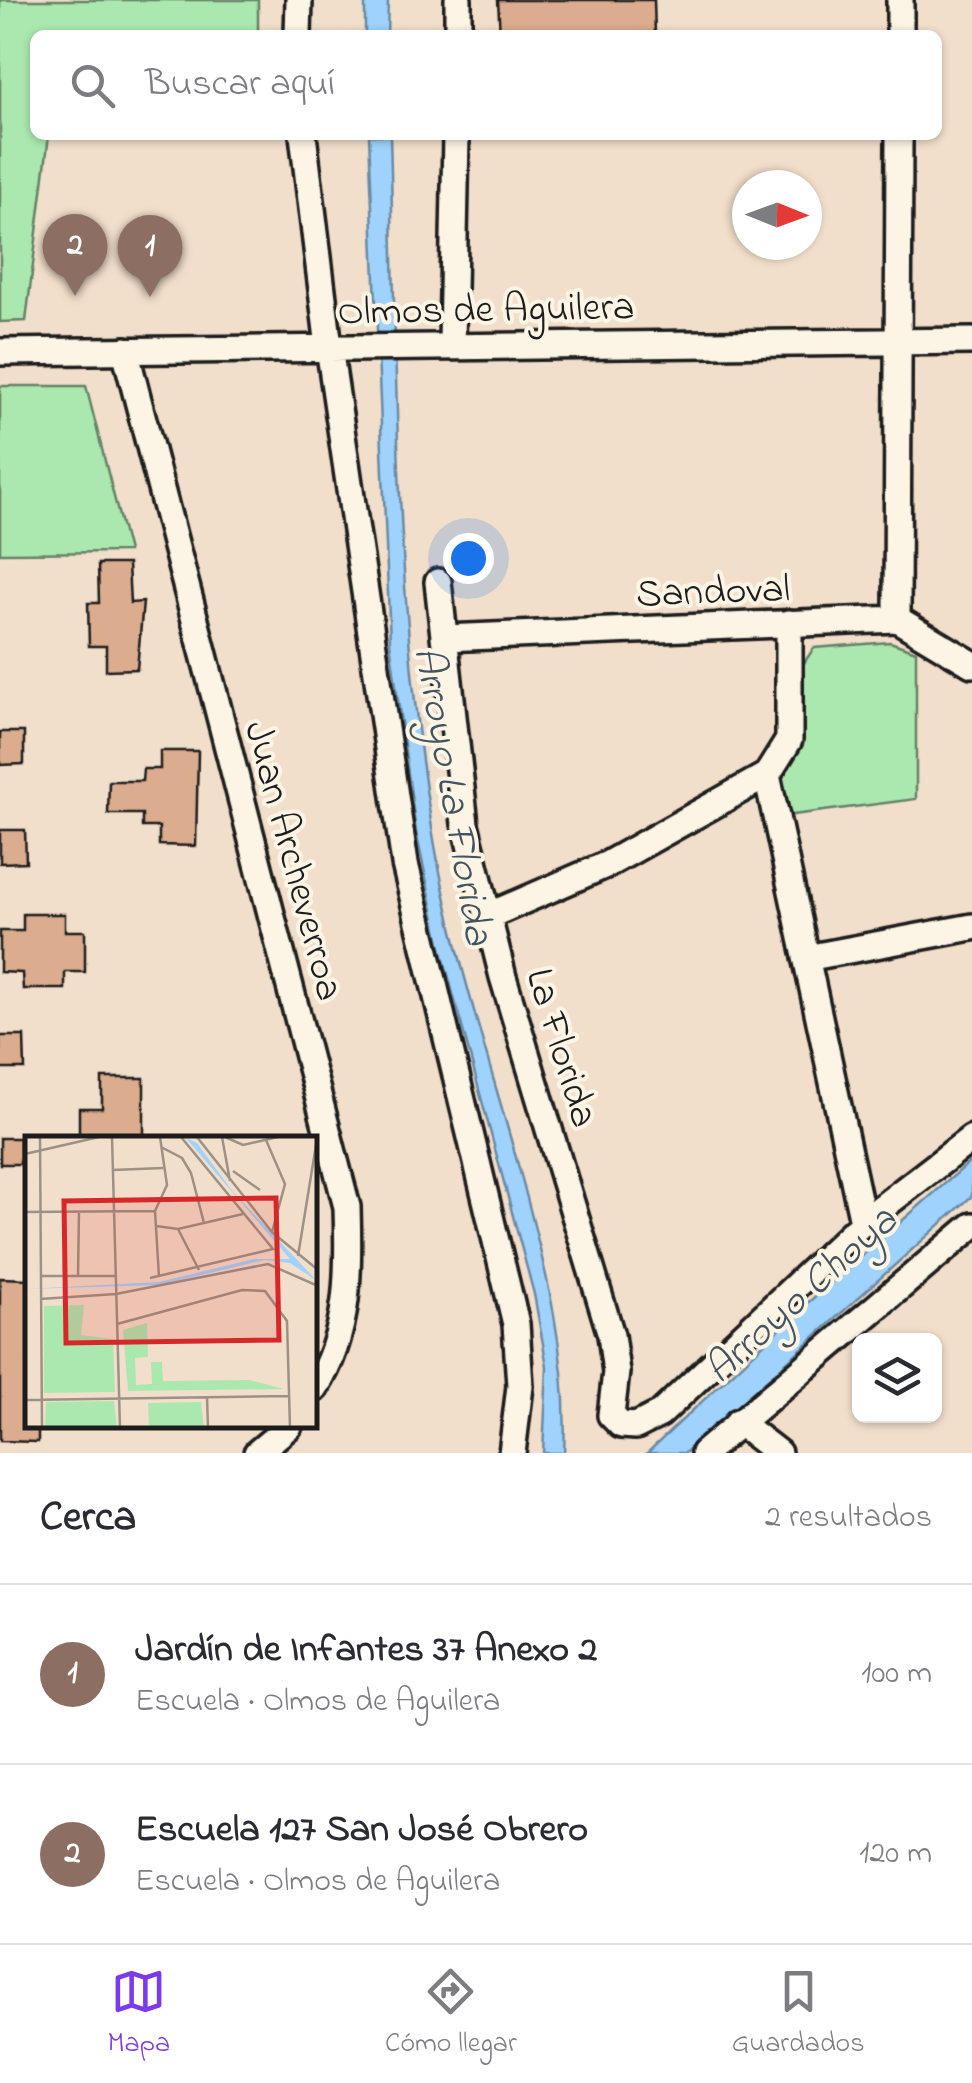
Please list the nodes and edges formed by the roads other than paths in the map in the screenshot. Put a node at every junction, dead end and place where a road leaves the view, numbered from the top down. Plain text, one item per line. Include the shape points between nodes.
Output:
1 (299, 0) edge
2 (458, 0) edge
3 (900, 0) edge
4 (298, 30) edge
5 (458, 30) edge
6 (900, 30) edge
7 (304, 140) edge
8 (456, 140) edge
9 (899, 140) edge
10 (972, 340) edge
11 (898, 342) junction
12 (452, 343) junction
13 (339, 346) junction
14 (125, 350) junction
15 (0, 352) edge
16 (438, 582) dead end
17 (897, 619) junction
18 (789, 623) junction
19 (445, 638) junction
20 (972, 664) edge
21 (767, 776) junction
22 (488, 916) junction
23 (972, 928) edge
24 (806, 958) junction
25 (972, 1138) edge
26 (862, 1222) junction
27 (972, 1226) edge
28 (318, 1383) edge
29 (738, 1422) junction
30 (287, 1428) edge
31 (257, 1453) edge
32 (512, 1453) edge
33 (704, 1453) edge
34 (778, 1453) edge

1 - 4 street
2 - 5 street
3 - 6 street
7 - 13 street
8 - 12 street
9 - 11 street
10 - 11 street, Olmos de Aguilera
11 - 12 street, Olmos de Aguilera
11 - 17 street
12 - 13 street, Olmos de Aguilera
13 - 14 street, Olmos de Aguilera
13 - 32 street via 405,864 516,1324 520,1386
14 - 15 street, Olmos de Aguilera
14 - 28 street, Juan Archeverroa via 347,1207 350,1280 332,1362
16 - 19 street, La Florida
17 - 18 street, Sandoval
17 - 20 street
18 - 19 street, Sandoval
18 - 21 street via 789,740
19 - 22 street, La Florida via 465,824
21 - 22 street via 608,864
21 - 24 street
22 - 26 street, La Florida via 611,1336 612,1415 620,1425 636,1426 660,1414
23 - 24 street
24 - 26 street
25 - 26 street
27 - 29 street
29 - 33 street
29 - 34 street
30 - 31 street

